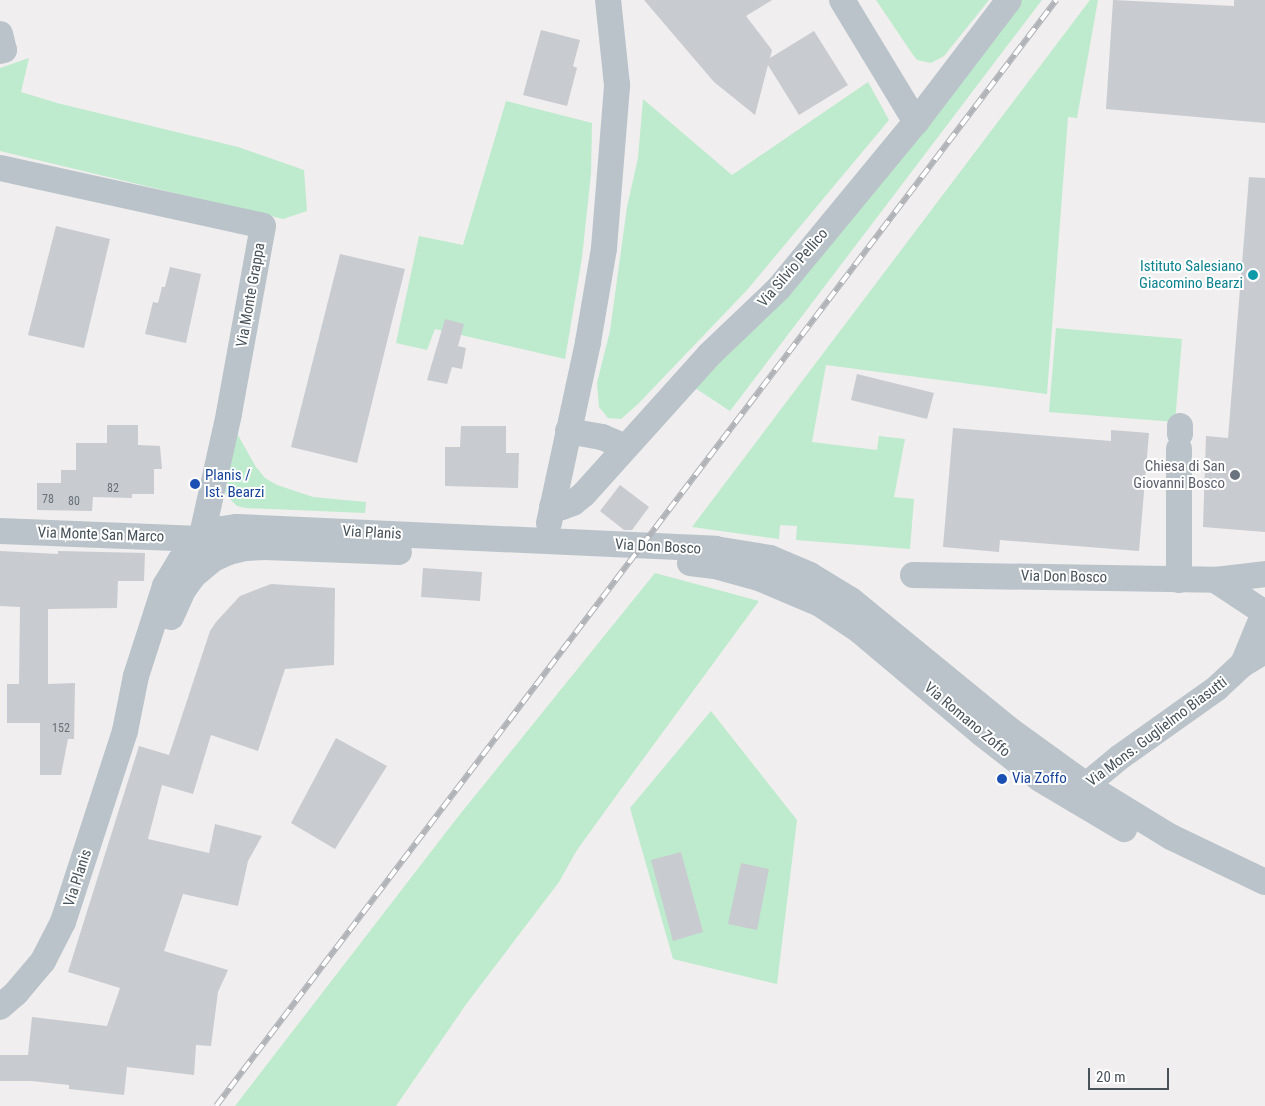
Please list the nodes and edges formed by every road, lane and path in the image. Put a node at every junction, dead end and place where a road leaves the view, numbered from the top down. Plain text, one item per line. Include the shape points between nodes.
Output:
1 (608, 0) edge
2 (842, 0) edge
3 (1009, 0) edge
4 (0, 34) edge
5 (0, 51) edge
6 (916, 122) junction
7 (0, 168) edge
8 (568, 430) junction
9 (1180, 436) dead end
10 (625, 447) junction
11 (552, 507) junction
12 (0, 531) edge
13 (544, 548) junction
14 (207, 549) junction
15 (770, 558) joint
16 (672, 561) joint
17 (1265, 574) edge
18 (912, 575) dead end
19 (1179, 580) junction
20 (1215, 580) junction
21 (1265, 582) edge
22 (1262, 616) edge
23 (1265, 651) edge
24 (1243, 664) junction
25 (1078, 791) junction
26 (1265, 883) edge
27 (0, 1007) edge

1 - 8 street via 617,85 604,248 588,342
2 - 6 street
3 - 6 street, Via Silvio Pellico
4 - 5 street via 4,50
6 - 10 street, Via Silvio Pellico via 778,288 709,355
7 - 14 street, Via Monte Grappa via 263,226
8 - 10 street via 602,437
8 - 11 street
9 - 19 street
10 - 11 street, Via Silvio Pellico via 584,494 573,503
11 - 13 street
12 - 14 street, Via Monte San Marco
13 - 14 street, Via Planis via 236,527 222,529
13 - 15 street, Via Don Bosco via 715,549
13 - 16 street, Via Don Bosco
14 - 27 street, Via Planis via 174,607 149,681 125,731 64,922 30,979
15 - 25 street, Via Romano Zoffo via 810,575 851,600 1010,730
16 - 25 street, Via Romano Zoffo via 716,566 759,578 820,604 860,631 1012,758
17 - 20 street, Via Don Bosco
18 - 19 street, Via Don Bosco
19 - 20 street, Via Don Bosco
20 - 22 street
21 - 22 street via 1259,592
22 - 24 street, Via Mons. Guglielmo Biasutti
23 - 24 street, Via Mons. Guglielmo Biasutti
24 - 25 street, Via Mons. Guglielmo Biasutti via 1217,688
25 - 26 street, Via Romano Zoffo

